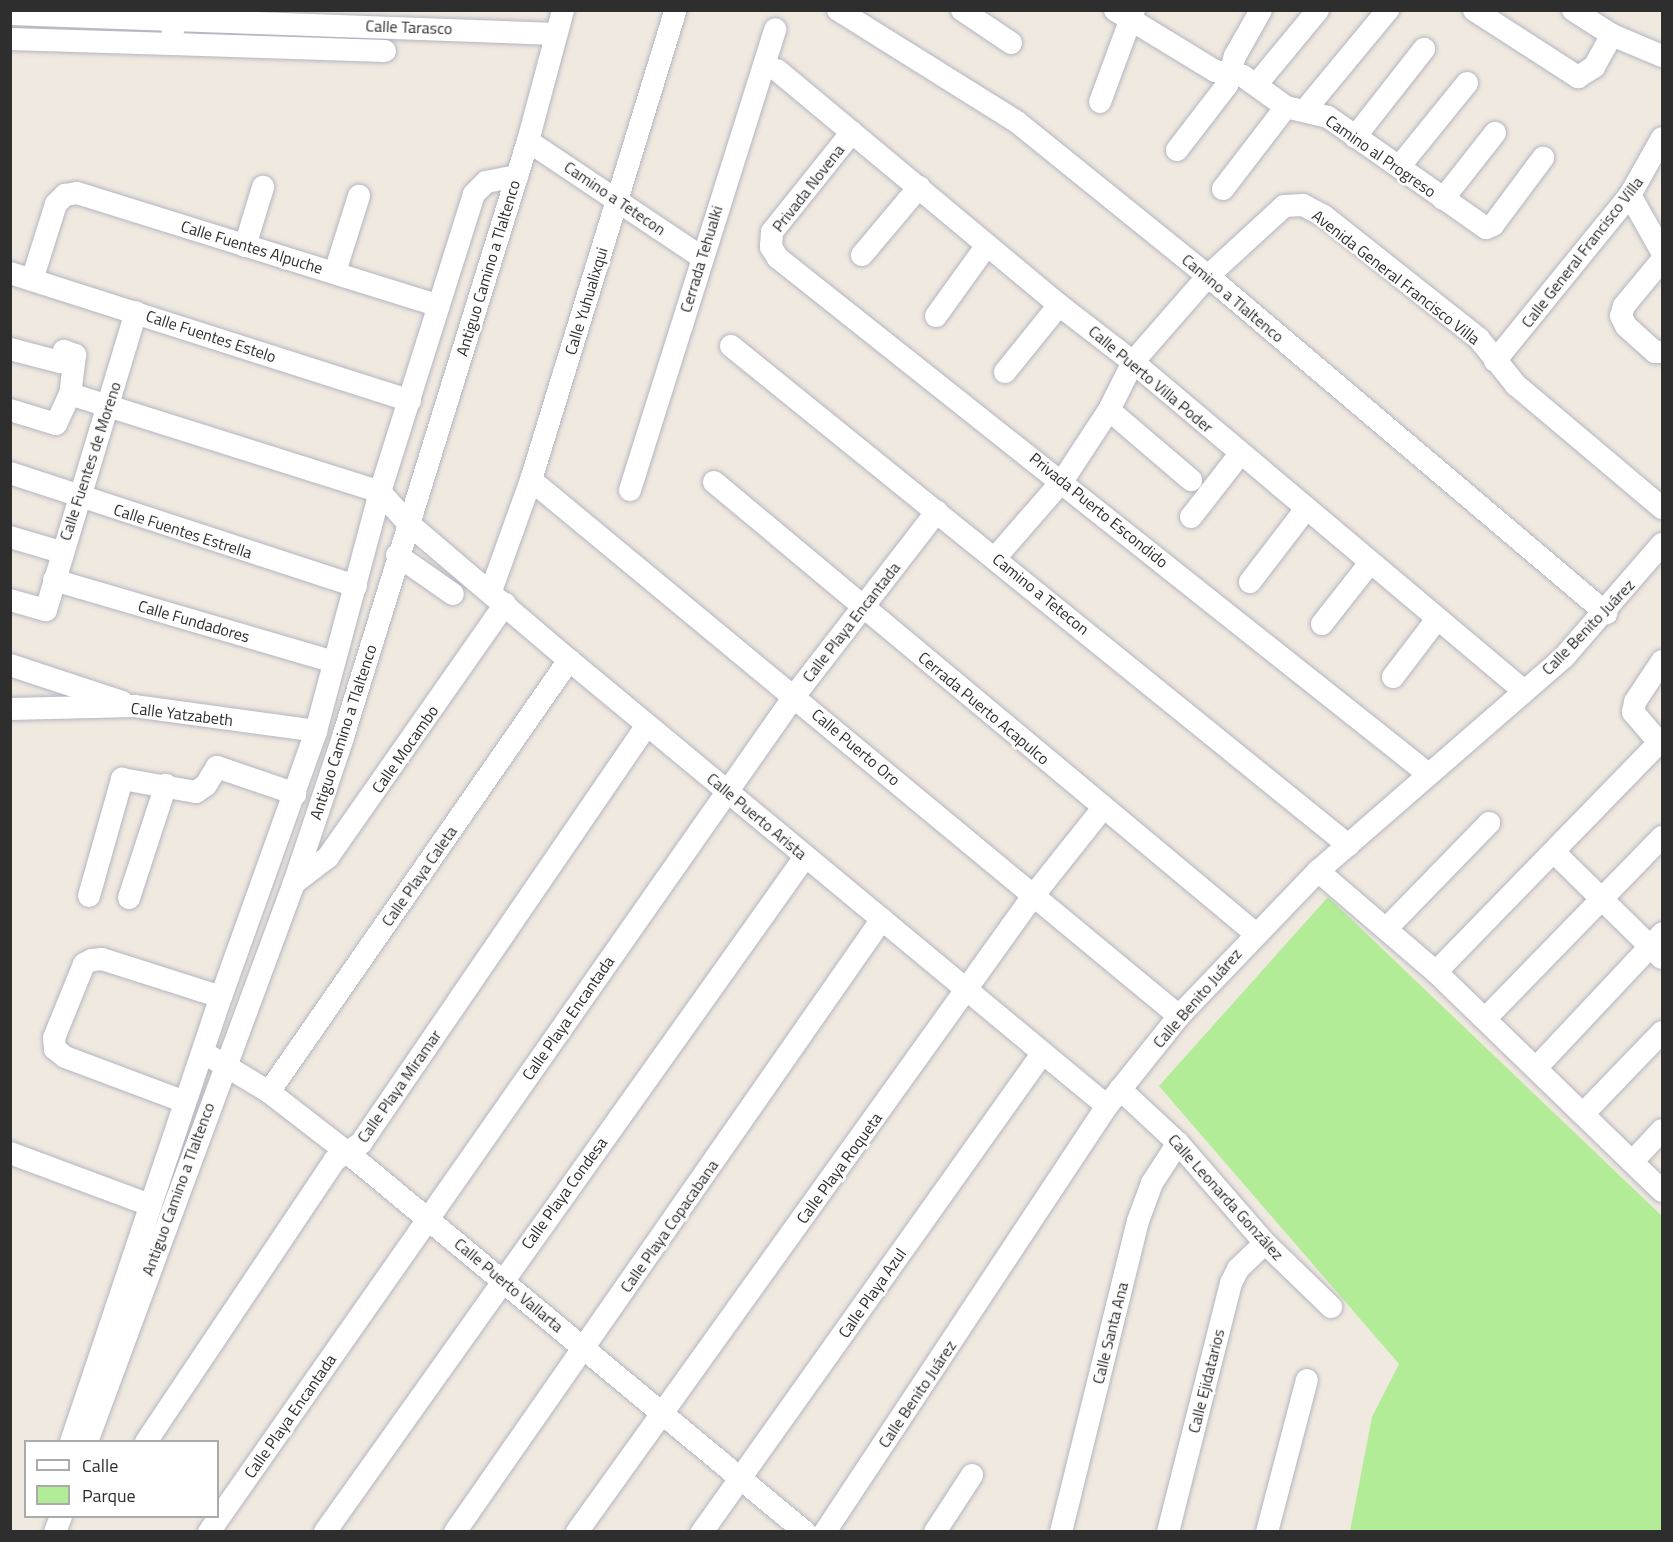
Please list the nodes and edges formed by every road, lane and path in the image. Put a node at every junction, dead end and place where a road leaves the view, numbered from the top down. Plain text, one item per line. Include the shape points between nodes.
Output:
1 (563, 10) edge
2 (676, 10) edge
3 (838, 10) edge
4 (962, 10) edge
5 (1261, 10) edge
6 (1318, 10) edge
7 (1388, 10) edge
8 (1474, 10) edge
9 (1573, 10) edge
10 (10, 14) edge
11 (1126, 14) edge
12 (174, 15) edge
13 (438, 19) edge
14 (775, 30) dead end
15 (556, 34) junction
16 (1612, 35) junction
17 (10, 39) edge
18 (1011, 43) dead end
19 (172, 44) junction
20 (1424, 49) dead end
21 (385, 51) dead end
22 (1662, 57) edge
23 (777, 70) dead end
24 (1231, 73) junction
25 (1467, 83) dead end
26 (1256, 85) junction
27 (1100, 102) dead end
28 (1296, 108) junction
29 (852, 132) junction
30 (1495, 133) dead end
31 (1355, 137) junction
32 (1662, 138) edge
33 (528, 141) junction
34 (1177, 150) dead end
35 (1543, 158) dead end
36 (1400, 166) junction
37 (517, 176) junction
38 (263, 187) dead end
39 (919, 187) junction
40 (1222, 189) dead end
41 (359, 195) dead end
42 (1630, 195) junction
43 (618, 199) junction
44 (1443, 199) junction
45 (987, 245) junction
46 (245, 246) junction
47 (771, 247) joint
48 (1662, 252) edge
49 (862, 255) dead end
50 (701, 257) junction
51 (1662, 260) edge
52 (335, 272) junction
53 (1208, 276) junction
54 (21, 277) edge
55 (1059, 305) junction
56 (439, 306) junction
57 (136, 312) junction
58 (936, 316) dead end
59 (731, 346) dead end
60 (10, 349) edge
61 (1662, 352) edge
62 (1495, 361) junction
63 (1133, 362) junction
64 (1005, 372) dead end
65 (70, 394) junction
66 (410, 401) junction
67 (108, 405) junction
68 (10, 410) edge
69 (1109, 410) junction
70 (1240, 454) junction
71 (10, 473) edge
72 (531, 480) junction
73 (1063, 480) junction
74 (1191, 480) dead end
75 (714, 482) dead end
76 (630, 490) dead end
77 (380, 492) junction
78 (79, 497) junction
79 (1662, 508) edge
80 (1305, 510) junction
81 (937, 511) junction
82 (1191, 517) dead end
83 (409, 524) junction
84 (10, 537) edge
85 (1662, 544) edge
86 (61, 552) junction
87 (398, 555) junction
88 (996, 557) junction
89 (1369, 564) junction
90 (1662, 571) edge
91 (54, 580) junction
92 (1250, 582) dead end
93 (356, 586) junction
94 (1629, 586) junction
95 (453, 594) dead end
96 (498, 598) junction
97 (10, 600) edge
98 (863, 606) junction
99 (1606, 613) junction
100 (1437, 619) junction
101 (1322, 624) dead end
102 (569, 660) junction
103 (1662, 661) edge
104 (334, 662) junction
105 (10, 665) edge
106 (1393, 677) dead end
107 (1524, 691) junction
108 (795, 695) junction
109 (135, 706) junction
110 (10, 709) edge
111 (646, 725) junction
112 (316, 731) junction
113 (1661, 744) edge
114 (1427, 773) junction
115 (166, 785) junction
116 (727, 790) junction
117 (296, 794) junction
118 (1103, 808) junction
119 (1489, 823) dead end
120 (1662, 837) edge
121 (1348, 845) junction
122 (1554, 852) junction
123 (805, 857) junction
124 (1318, 871) junction
125 (294, 883) junction
126 (89, 896) dead end
127 (1033, 896) junction
128 (129, 898) dead end
129 (1602, 900) junction
130 (882, 919) junction
131 (1386, 929) junction
132 (1255, 933) junction
133 (1659, 946) edge
134 (1436, 972) junction
135 (965, 992) junction
136 (221, 997) junction
137 (1179, 1016) junction
138 (1485, 1019) junction
139 (1662, 1032) edge
140 (202, 1052) junction
141 (1042, 1054) junction
142 (225, 1063) junction
143 (1537, 1067) junction
144 (269, 1092) junction
145 (1114, 1098) junction
146 (185, 1102) junction
147 (1584, 1113) junction
148 (1662, 1130) edge
149 (1178, 1143) junction
150 (10, 1153) edge
151 (348, 1153) junction
152 (1633, 1161) junction
153 (1662, 1191) edge
154 (150, 1205) junction
155 (428, 1218) junction
156 (148, 1243) junction
157 (1265, 1243) junction
158 (503, 1279) junction
159 (1331, 1306) dead end
160 (585, 1348) junction
161 (1307, 1380) dead end
162 (96, 1392) junction
163 (662, 1415) junction
164 (72, 1440) edge
165 (87, 1440) edge
166 (147, 1440) edge
167 (972, 1475) dead end
168 (740, 1481) junction
169 (219, 1518) edge
170 (219, 1518) edge
171 (209, 1532) edge
172 (325, 1532) edge
173 (454, 1532) edge
174 (577, 1532) edge
175 (702, 1532) edge
176 (805, 1532) edge
177 (825, 1532) edge
178 (935, 1532) edge
179 (1061, 1532) edge
180 (1168, 1532) edge
181 (1267, 1532) edge

1 - 15 street, Antiguo Camino a Tlaltenco
2 - 43 street, Calle Yuhualixqui
3 - 53 street, Camino a Tlaltenco via 991,103
4 - 18 street
5 - 24 street via 1235,56
6 - 26 street
7 - 28 street
8 - 16 street via 1578,77 1594,67
9 - 16 street
10 - 12 street, Calle Tarasco
11 - 24 street, Camino al Progreso via 1215,71
11 - 27 street
12 - 13 street, Calle Tarasco
12 - 19 street
13 - 15 street, Calle Tarasco
14 - 50 street, Cerrada Tehualki
15 - 33 street, Antiguo Camino a Tlaltenco
16 - 22 street
17 - 19 street
19 - 21 street
20 - 31 street
23 - 29 street, Calle Puerto Villa Poder
24 - 26 street, Camino al Progreso
24 - 34 street via 1227,85
25 - 36 street
26 - 28 street, Camino al Progreso
28 - 31 street, Camino al Progreso via 1328,117
28 - 40 street
29 - 39 street, Calle Puerto Villa Poder
29 - 47 street, Privada Novena via 772,231
30 - 44 street
31 - 36 street, Camino al Progreso
32 - 42 street, Calle General Francisco Villa
33 - 37 street, Antiguo Camino a Tlaltenco
33 - 43 street, Camino a Tetecon
35 - 44 street, Camino al Progreso via 1493,225 1486,228
36 - 44 street, Camino al Progreso
37 - 56 street via 486,182 474,194
37 - 83 street, Antiguo Camino a Tlaltenco
38 - 46 street
39 - 45 street, Calle Puerto Villa Poder
39 - 49 street
41 - 52 street
42 - 48 street
42 - 62 street, Calle General Francisco Villa
43 - 50 street, Camino a Tetecon
43 - 72 street, Calle Yuhualixqui
45 - 55 street, Calle Puerto Villa Poder
45 - 58 street
46 - 52 street, Calle Fuentes Alpuche
46 - 54 street, Calle Fuentes Alpuche via 76,193 65,195 56,204
47 - 73 street, Privada Puerto Escondido via 778,258
50 - 76 street, Cerrada Tehualki
51 - 61 street via 1624,306 1621,316 1626,326 1655,352
52 - 56 street, Calle Fuentes Alpuche
53 - 62 street, Avenida General Francisco Villa via 1284,206 1303,205 1324,216 1479,339
53 - 63 street
53 - 99 street, Camino a Tlaltenco
54 - 57 street, Calle Fuentes Estelo
55 - 63 street, Calle Puerto Villa Poder
55 - 64 street
56 - 66 street
57 - 66 street, Calle Fuentes Estelo
57 - 67 street, Calle Fuentes de Moreno
59 - 81 street, Camino a Tetecon
60 - 65 street via 60,362 64,351 75,355
62 - 79 street, Avenida General Francisco Villa via 1516,385
63 - 69 street
63 - 70 street, Calle Puerto Villa Poder
65 - 67 street
65 - 68 street via 57,424
66 - 77 street
67 - 77 street
67 - 78 street, Calle Fuentes de Moreno
69 - 73 street
69 - 74 street
70 - 80 street, Calle Puerto Villa Poder
70 - 82 street
71 - 78 street, Calle Fuentes Estrella
72 - 96 street, Calle Yuhualixqui
72 - 108 street, Calle Puerto Oro
73 - 88 street
73 - 114 street, Privada Puerto Escondido
75 - 98 street, Cerrada Puerto Acapulco
77 - 83 street
77 - 93 street
78 - 86 street, Calle Fuentes de Moreno
78 - 93 street, Calle Fuentes Estrella
80 - 89 street, Calle Puerto Villa Poder
80 - 92 street
81 - 88 street, Camino a Tetecon
81 - 98 street, Calle Playa Encantada
83 - 87 street, Antiguo Camino a Tlaltenco
83 - 96 street, Calle Puerto Arista
84 - 86 street
85 - 94 street, Calle Benito Juárez
86 - 91 street, Calle Fuentes de Moreno
87 - 95 street
87 - 125 street, Antiguo Camino a Tlaltenco
88 - 121 street, Camino a Tetecon
89 - 100 street, Calle Puerto Villa Poder
89 - 101 street
90 - 94 street
91 - 97 street, Calle Fuentes de Moreno via 46,610
91 - 104 street, Calle Fundadores
93 - 104 street
94 - 99 street, Calle Benito Juárez
96 - 102 street, Calle Puerto Arista
96 - 125 street, Calle Mocambo via 328,857
98 - 108 street, Calle Playa Encantada
98 - 118 street, Cerrada Puerto Acapulco
99 - 107 street, Calle Benito Juárez
100 - 106 street
100 - 107 street, Calle Puerto Villa Poder
102 - 111 street, Calle Puerto Arista
102 - 144 street, Calle Playa Caleta
103 - 113 street via 1635,702 1633,712
104 - 112 street
105 - 109 street
107 - 114 street, Calle Benito Juárez
108 - 116 street, Calle Playa Encantada
108 - 127 street, Calle Puerto Oro
109 - 110 street, Calle Yatzabeth
109 - 112 street, Calle Yatzabeth
111 - 116 street, Calle Puerto Arista
111 - 151 street, Calle Playa Miramar via 361,1143
112 - 117 street
113 - 122 street
114 - 121 street, Calle Benito Juárez
115 - 117 street via 196,792 206,785 217,767
115 - 126 street via 127,778 118,783
115 - 128 street
116 - 123 street, Calle Puerto Arista
116 - 155 street, Calle Playa Encantada
117 - 136 street
118 - 127 street, Calle Playa Roqueta
118 - 132 street, Cerrada Puerto Acapulco
119 - 131 street
120 - 129 street
121 - 124 street, Calle Benito Juárez
122 - 129 street
122 - 134 street
123 - 130 street, Calle Puerto Arista
123 - 158 street, Calle Playa Condesa
124 - 131 street
124 - 132 street, Calle Benito Juárez
125 - 142 street, Antiguo Camino a Tlaltenco
127 - 135 street, Calle Playa Roqueta
127 - 137 street, Calle Puerto Oro
129 - 133 street
129 - 138 street
130 - 135 street, Calle Puerto Arista
130 - 160 street, Calle Playa Copacabana
131 - 134 street
132 - 137 street, Calle Benito Juárez
133 - 143 street
134 - 138 street
135 - 141 street, Calle Puerto Arista
135 - 163 street, Calle Playa Roqueta
136 - 140 street
136 - 146 street via 102,959 92,960 84,964 54,1038 55,1049 65,1057
137 - 145 street, Calle Benito Juárez
138 - 143 street
139 - 147 street
140 - 142 street, Calle Puerto Vallarta
140 - 146 street
141 - 145 street, Calle Puerto Arista
141 - 168 street, Calle Playa Azul
142 - 144 street, Calle Puerto Vallarta
142 - 156 street, Antiguo Camino a Tlaltenco
143 - 147 street
144 - 151 street, Calle Puerto Vallarta
145 - 149 street, Calle Leonarda González
145 - 177 street, Calle Benito Juárez
146 - 154 street
147 - 152 street
148 - 152 street
149 - 157 street, Calle Leonarda González
149 - 179 street, Calle Santa Ana via 1152,1183 1138,1221
150 - 154 street
151 - 155 street, Calle Puerto Vallarta
151 - 166 street, Calle Playa Miramar via 335,1160
152 - 153 street
154 - 156 street
155 - 158 street, Calle Puerto Vallarta
155 - 169 street, Calle Playa Encantada
156 - 162 street, Antiguo Camino a Tlaltenco
157 - 159 street, Calle Leonarda González
157 - 180 street, Calle Ejidatarios via 1238,1269 1231,1283
158 - 160 street, Calle Puerto Vallarta
158 - 172 street, Calle Playa Condesa
160 - 163 street, Calle Puerto Vallarta
160 - 173 street, Calle Playa Copacabana
161 - 181 street
162 - 164 street
162 - 165 street, Antiguo Camino a Tlaltenco
163 - 168 street, Calle Puerto Vallarta
163 - 174 street, Calle Playa Roqueta
167 - 178 street
168 - 175 street, Calle Playa Azul
168 - 176 street, Calle Puerto Vallarta
170 - 171 street, Calle Playa Encantada

